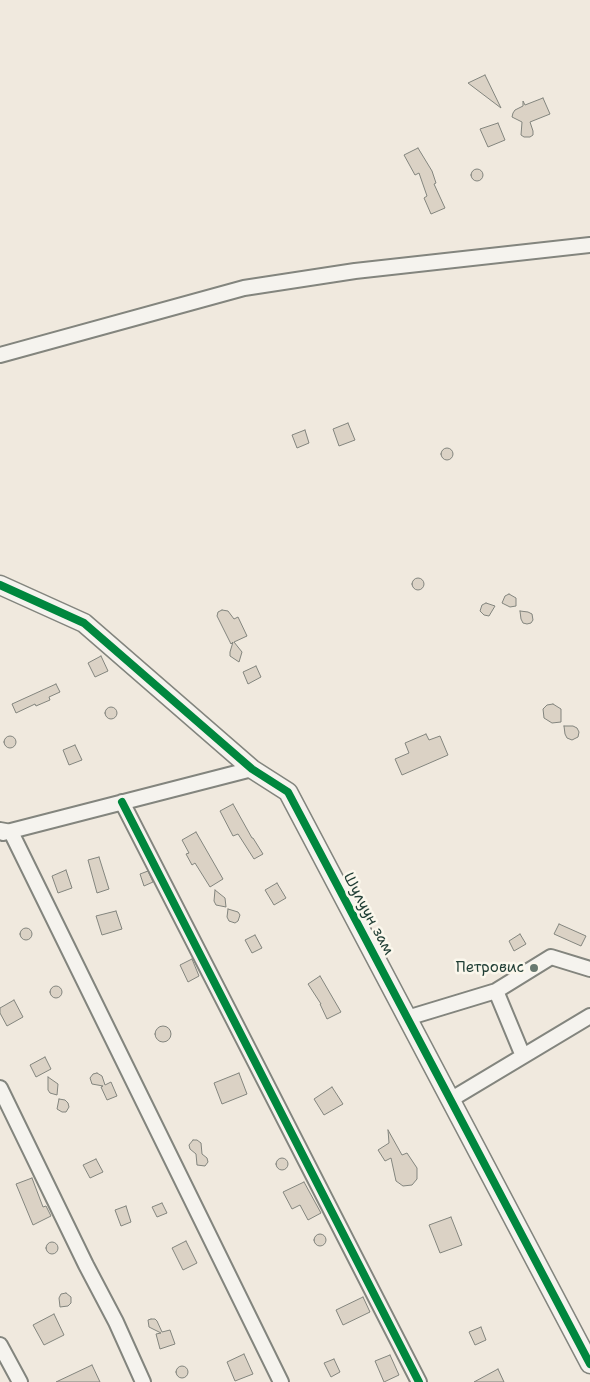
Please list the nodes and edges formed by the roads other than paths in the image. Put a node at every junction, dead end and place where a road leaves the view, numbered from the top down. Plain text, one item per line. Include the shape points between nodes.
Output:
1 (590, 245) edge
2 (0, 355) edge
3 (0, 586) edge
4 (252, 769) junction
5 (122, 802) junction
6 (4, 832) edge
7 (590, 969) edge
8 (496, 991) junction
9 (590, 1016) edge
10 (407, 1018) junction
11 (522, 1056) junction
12 (0, 1088) edge
13 (450, 1100) junction
14 (0, 1345) edge
15 (590, 1364) edge
16 (20, 1382) edge
17 (143, 1382) edge
18 (281, 1382) edge
19 (419, 1382) edge

1 - 2 street via 355,271 244,288
3 - 4 street, Шулуун зам via 84,623
4 - 5 street
4 - 10 street, Шулуун зам via 288,792
5 - 6 street
5 - 19 street
6 - 18 street
7 - 8 street via 550,957
8 - 10 street
8 - 11 street
9 - 11 street
10 - 13 street, Шулуун зам
11 - 13 street
12 - 17 street
13 - 15 street, Шулуун зам
14 - 16 street

